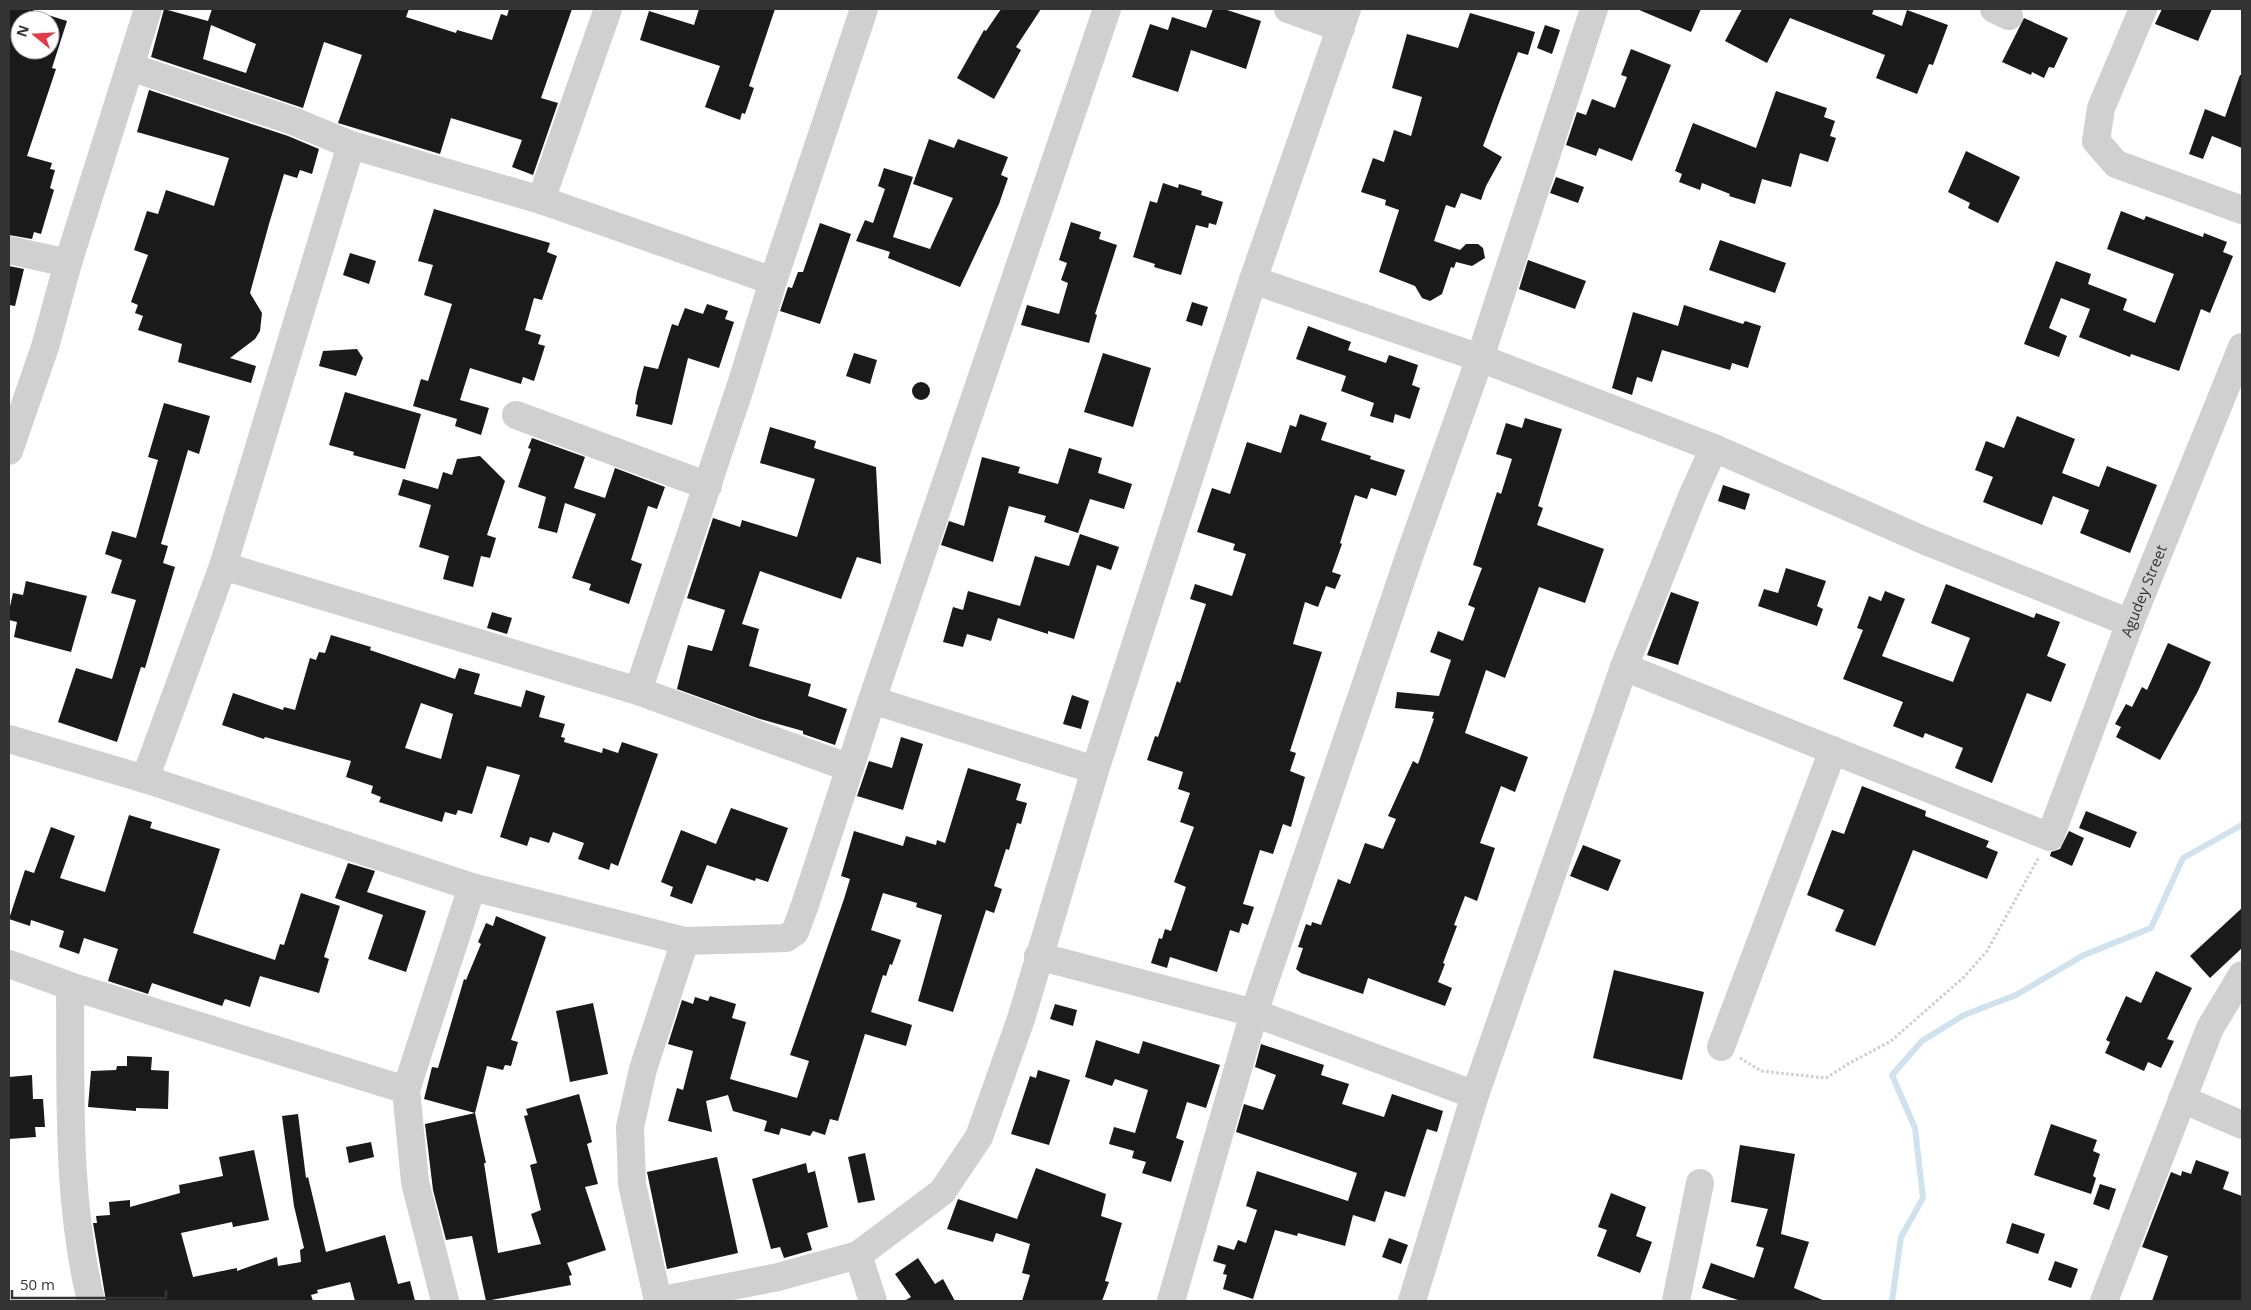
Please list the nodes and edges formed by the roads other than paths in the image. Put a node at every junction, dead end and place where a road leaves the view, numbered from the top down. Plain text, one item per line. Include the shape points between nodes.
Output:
1 (148, 9) edge
2 (608, 9) edge
3 (864, 9) edge
4 (1107, 9) edge
5 (1288, 9) edge
6 (1594, 9) edge
7 (2144, 9) edge
8 (1344, 18) edge
9 (130, 67) junction
10 (351, 145) junction
11 (541, 200) junction
12 (2242, 210) edge
13 (9, 250) edge
14 (68, 263) junction
15 (1253, 280) junction
16 (773, 281) junction
17 (2242, 346) edge
18 (1480, 358) junction
19 (516, 415) dead end
20 (1714, 448) junction
21 (9, 450) edge
22 (708, 486) junction
23 (223, 566) junction
24 (2130, 623) junction
25 (1624, 667) junction
26 (638, 691) junction
27 (872, 700) junction
28 (9, 739) edge
29 (1833, 750) junction
30 (850, 768) junction
31 (1095, 770) junction
32 (145, 779) junction
33 (472, 887) junction
34 (685, 941) junction
35 (1038, 956) junction
36 (9, 964) edge
37 (2242, 975) edge
38 (70, 986) junction
39 (1254, 1013) junction
40 (1721, 1047) road end
41 (406, 1090) junction
42 (1475, 1094) junction
43 (2182, 1099) junction
44 (2242, 1125) edge
45 (1700, 1183) dead end
46 (858, 1255) junction
47 (91, 1301) edge
48 (445, 1301) edge
49 (658, 1301) edge
50 (873, 1301) edge
51 (1171, 1301) edge
52 (1412, 1301) edge
53 (1676, 1301) edge
54 (2104, 1301) edge

1 - 9 street
2 - 11 street
3 - 16 street
4 - 27 street
5 - 8 street
6 - 18 street
7 - 12 street via 2102,108 2096,141 2116,164
8 - 15 street
9 - 10 street via 293,121
9 - 14 street
10 - 11 street
10 - 23 street
11 - 16 street
13 - 14 street
14 - 21 street via 45,347
15 - 18 street
15 - 31 street
16 - 22 street
17 - 24 street, Agudey Street
18 - 20 street
18 - 39 street
19 - 22 street
20 - 24 street via 1923,540
20 - 25 street
22 - 26 street
23 - 26 street
23 - 32 street
24 - 29 street, Agudey Street via 2050,837
25 - 29 street
25 - 42 street
26 - 30 street
27 - 30 street
27 - 31 street
28 - 32 street
29 - 40 street
30 - 34 street via 795,932 786,938
31 - 35 street
32 - 33 street
33 - 34 street
33 - 41 street
34 - 49 street via 643,1069 630,1127 632,1184
35 - 39 street
35 - 46 street via 1021,1019 979,1137 942,1192
36 - 38 street
37 - 43 street via 2210,1028
38 - 41 street
38 - 47 street via 76,1218
39 - 42 street
39 - 51 street
41 - 48 street via 415,1182
42 - 52 street
43 - 44 street
43 - 54 street
45 - 53 street
46 - 49 street via 778,1277
46 - 50 street

